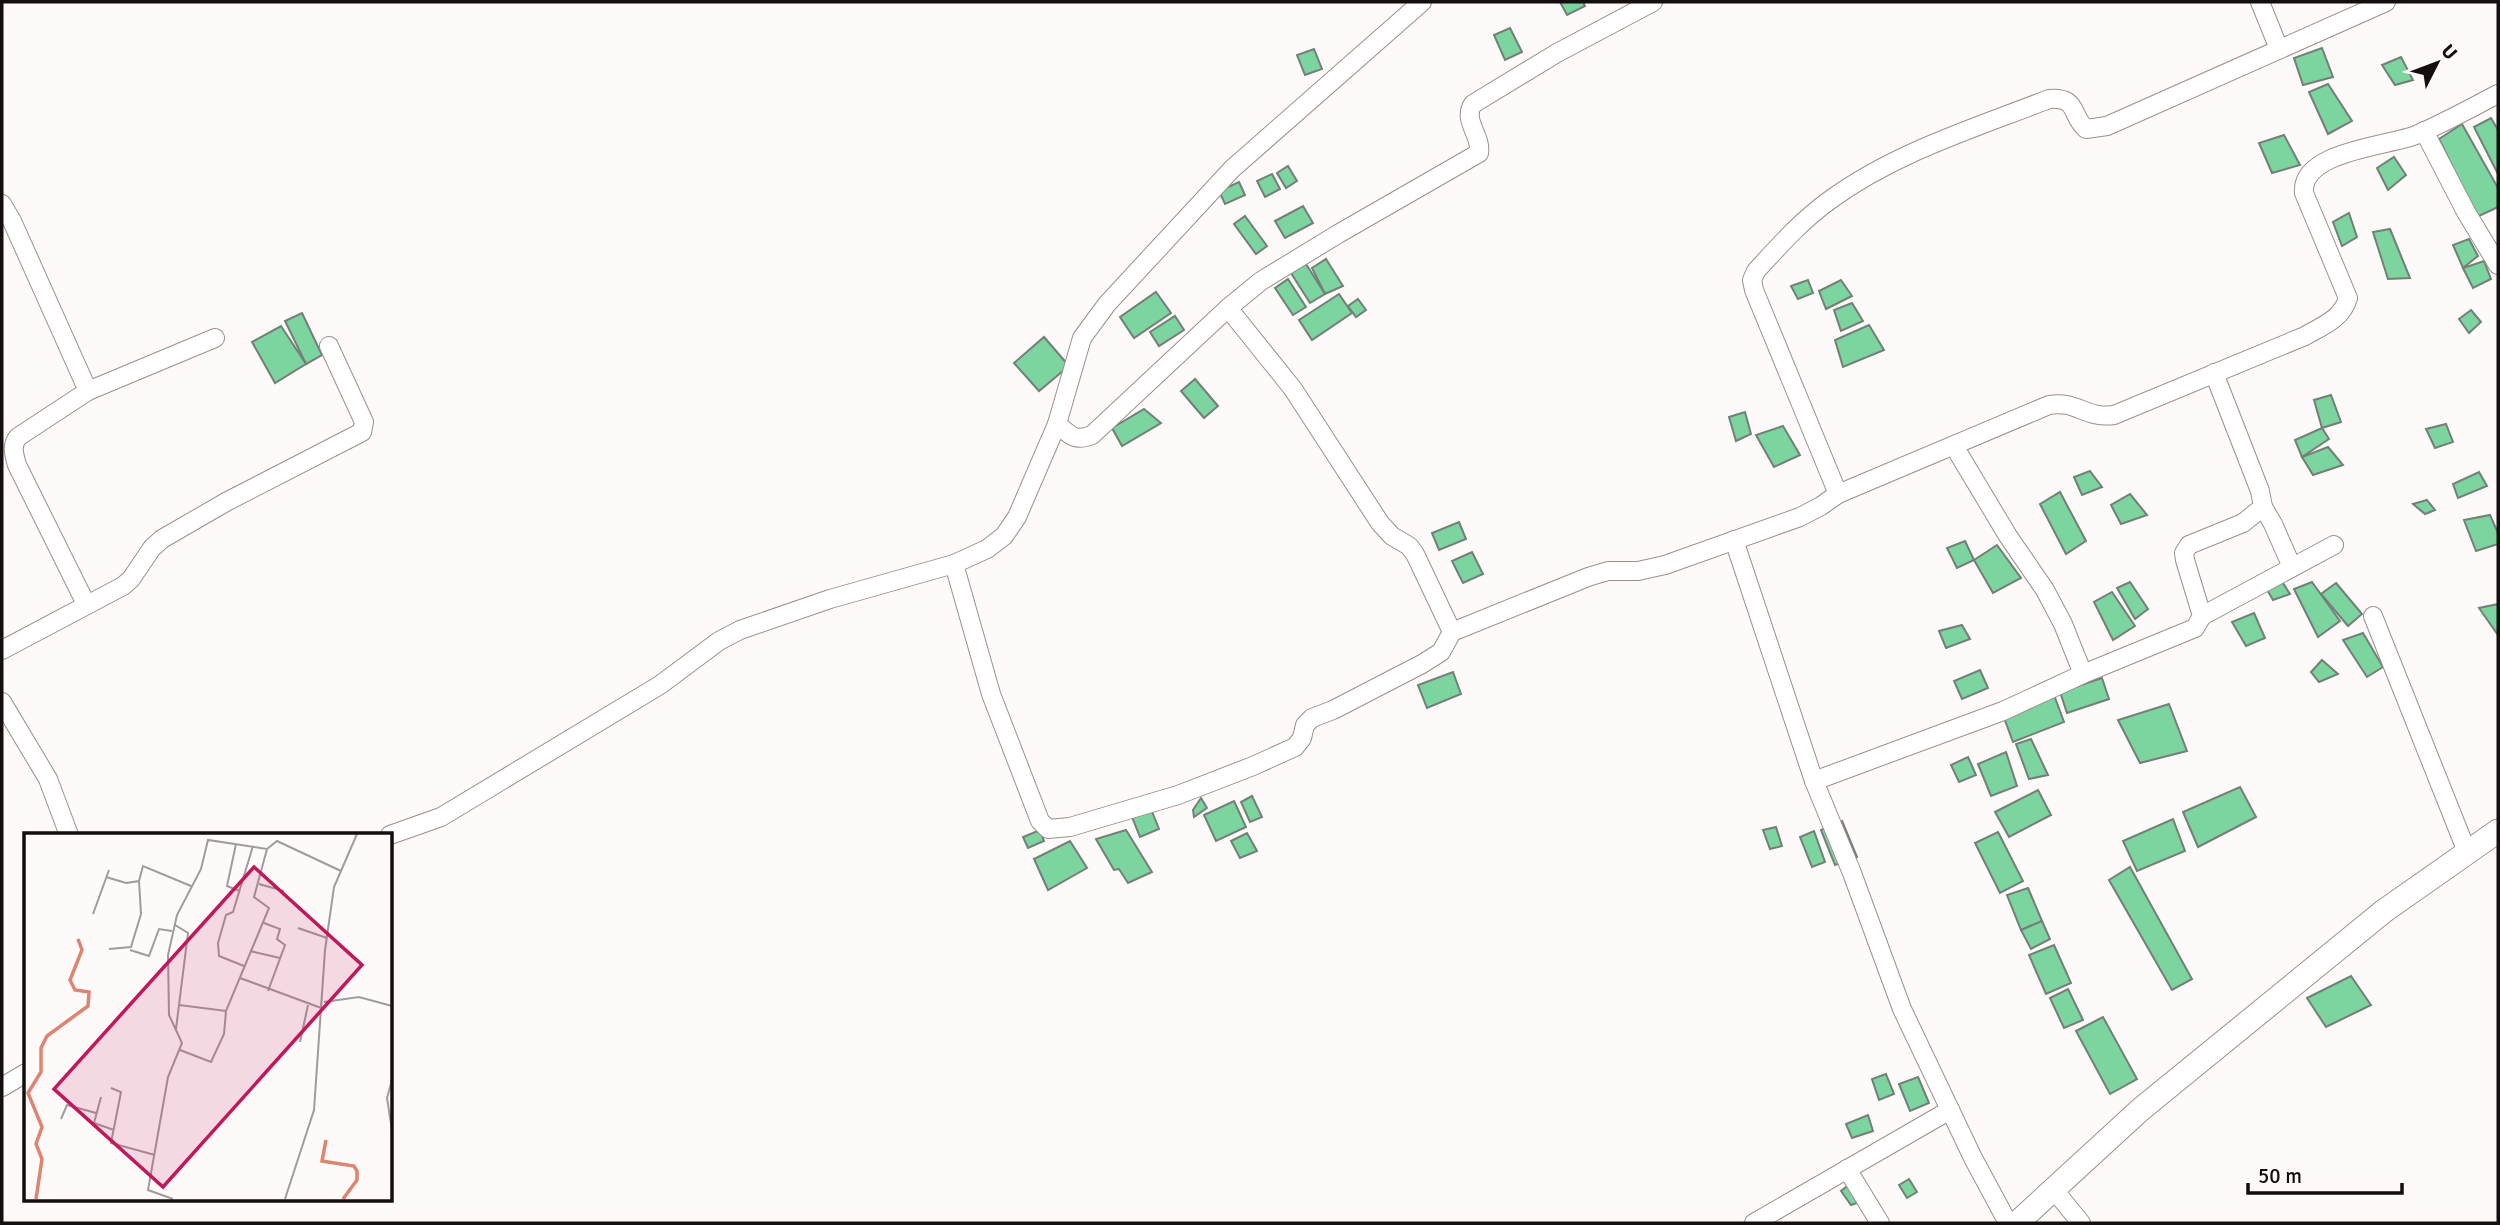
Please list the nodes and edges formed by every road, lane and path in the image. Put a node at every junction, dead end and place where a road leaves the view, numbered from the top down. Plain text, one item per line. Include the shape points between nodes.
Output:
1 (1422, 2) edge
2 (1653, 2) edge
3 (2260, 2) edge
4 (2386, 2) edge
5 (1633, 6) edge
6 (2279, 49) junction
7 (2498, 94) edge
8 (2424, 131) junction
9 (2, 204) edge
10 (2498, 265) edge
11 (1228, 307) junction
12 (215, 338) dead end
13 (329, 346) dead end
14 (2214, 373) junction
15 (88, 391) junction
16 (1057, 424) junction
17 (1954, 446) junction
18 (1838, 494) junction
19 (2263, 508) junction
20 (1734, 540) junction
21 (2334, 545) dead end
22 (954, 564) junction
23 (2292, 568) junction
24 (86, 604) junction
25 (2202, 616) junction
26 (2373, 616) dead end
27 (1452, 632) junction
28 (2, 650) edge
29 (2083, 674) junction
30 (2, 702) edge
31 (1814, 781) junction
32 (2498, 831) edge
33 (68, 833) edge
34 (392, 834) edge
35 (2467, 852) junction
36 (24, 1074) edge
37 (2, 1087) edge
38 (1950, 1110) junction
39 (1847, 1169) junction
40 (2055, 1191) junction
41 (1754, 1223) edge
42 (1880, 1223) edge
43 (2008, 1223) edge
44 (2017, 1223) edge
45 (2081, 1223) edge

1 - 16 street via 1232,169 1107,304 1082,338
2 - 5 street
3 - 6 street
4 - 6 street
5 - 11 street via 1474,104 1468,112 1480,149 1469,161 1338,233
6 - 18 street via 2095,129 2081,124 2068,101 2049,99 1912,152 1829,200 1786,238 1756,271 1754,290
7 - 8 street
8 - 10 street
8 - 14 street via 2360,148 2306,177 2304,193 2346,289 2346,306 2329,323
9 - 15 street
11 - 16 street via 1092,435 1081,439
11 - 27 street via 1293,389 1380,523 1415,554
12 - 15 street
13 - 24 street via 364,422 362,432 162,539 123,586
14 - 17 street via 2114,415 2088,414 2062,403 2049,405
14 - 19 street
15 - 24 street via 19,437 13,448 17,465
16 - 22 street via 1017,517 1004,536
17 - 18 street
17 - 29 street via 2045,590
18 - 20 street via 1800,517
19 - 23 street
19 - 25 street via 2243,523 2186,549 2185,560
20 - 27 street via 1665,565 1588,577
20 - 31 street
21 - 23 street
22 - 27 street via 991,694 1040,821 1048,829 1070,827 1178,795 1295,747 1312,718 1422,664 1441,652
22 - 34 street via 740,630 660,685 441,817
23 - 25 street
24 - 28 street
25 - 29 street via 2195,628 2183,634
26 - 35 street
29 - 31 street via 2003,711
30 - 33 street via 48,779
31 - 38 street via 1902,1009
32 - 35 street
35 - 40 street via 2384,911 2140,1110
36 - 37 street
38 - 39 street
38 - 43 street
39 - 41 street
39 - 42 street
40 - 44 street
40 - 45 street

